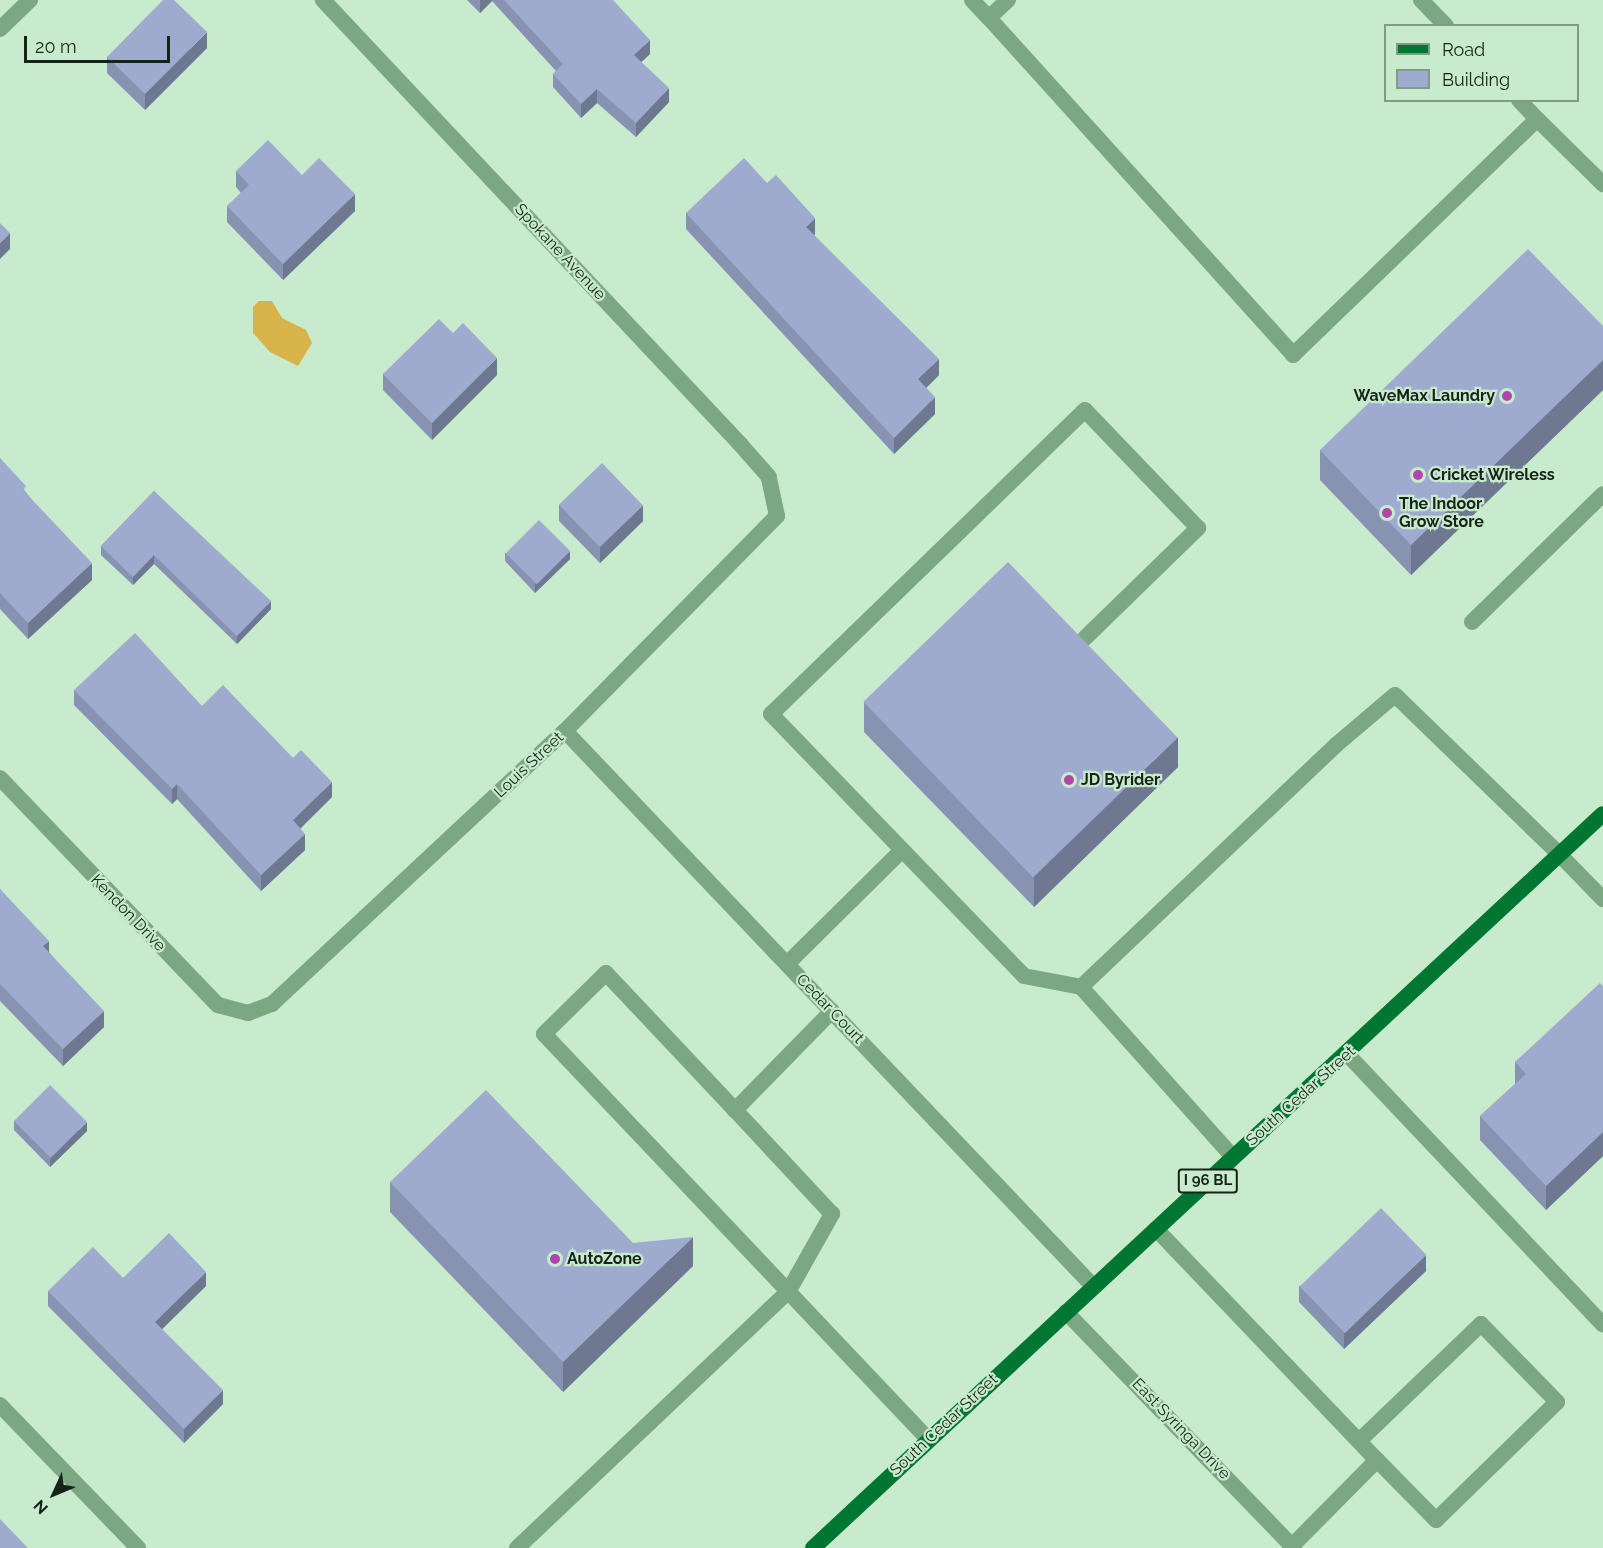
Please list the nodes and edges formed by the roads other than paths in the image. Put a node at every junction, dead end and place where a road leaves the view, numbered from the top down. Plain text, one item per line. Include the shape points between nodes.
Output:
1 (30, 0) edge
2 (323, 0) edge
3 (972, 0) edge
4 (1008, 0) edge
5 (1421, 0) edge
6 (988, 18) junction
7 (1444, 24) edge
8 (0, 29) edge
9 (1521, 102) edge
10 (1537, 118) junction
11 (1603, 184) edge
12 (1603, 494) edge
13 (777, 516) joint
14 (1472, 622) dead end
15 (1085, 638) edge
16 (566, 731) junction
17 (0, 778) edge
18 (1603, 814) edge
19 (902, 850) junction
20 (1560, 855) junction
21 (1603, 899) edge
22 (787, 964) junction
23 (1081, 987) junction
24 (272, 1004) joint
25 (832, 1011) junction
26 (1348, 1055) junction
27 (735, 1110) junction
28 (1233, 1157) junction
29 (1156, 1229) junction
30 (1094, 1287) junction
31 (788, 1292) junction
32 (1066, 1312) junction
33 (1603, 1325) edge
34 (0, 1405) edge
35 (928, 1439) junction
36 (1359, 1441) junction
37 (1377, 1460) junction
38 (1293, 1547) edge
39 (138, 1548) edge
40 (518, 1548) edge
41 (813, 1548) edge

1 - 8 street
2 - 13 street, Spokane Avenue via 741,445 769,477
3 - 6 street
4 - 6 street
5 - 7 street
6 - 10 street via 1293,355
9 - 10 street
10 - 11 street
12 - 14 street
13 - 16 street, Louis Street
15 - 19 street via 1198,528 1085,410 771,714
16 - 22 street, Cedar Court
16 - 24 street, Louis Street
17 - 24 street, Kendon Drive via 218,1005 248,1013
18 - 20 main road, South Cedar Street / I 96 BL
19 - 22 street
19 - 23 street via 1024,976
20 - 21 street
20 - 23 street via 1395,695 1336,745
20 - 26 main road, South Cedar Street / I 96 BL
22 - 25 street, Cedar Court
23 - 28 street
25 - 27 street
25 - 30 street, Cedar Court
26 - 28 main road, South Cedar Street / I 96 BL
26 - 33 street
27 - 31 street via 832,1214
27 - 31 street via 606,973 544,1034
28 - 29 main road, South Cedar Street / I 96 BL
29 - 30 main road, South Cedar Street / I 96 BL
29 - 36 street
30 - 32 main road, South Cedar Street / I 96 BL
31 - 35 street
31 - 40 street
32 - 35 main road, South Cedar Street / I 96 BL
32 - 38 street, East Syringa Drive
34 - 39 street
35 - 41 main road, South Cedar Street / I 96 BL
36 - 37 street
36 - 37 street via 1481,1324 1557,1402 1436,1520
37 - 38 street

